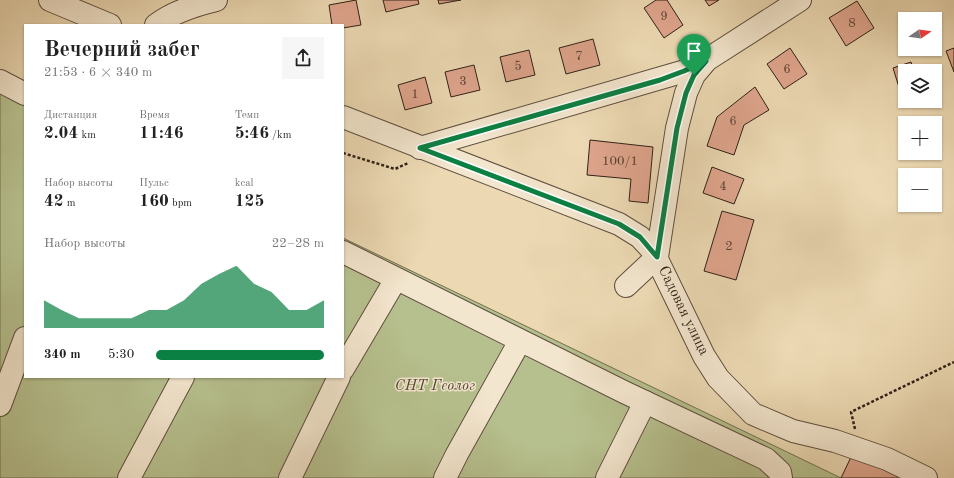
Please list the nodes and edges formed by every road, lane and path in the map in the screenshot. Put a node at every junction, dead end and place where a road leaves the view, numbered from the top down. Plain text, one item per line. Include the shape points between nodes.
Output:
1 (50, 0) edge
2 (216, 0) edge
3 (800, 0) edge
4 (108, 24) edge
5 (157, 24) edge
6 (706, 61) junction
7 (0, 81) edge
8 (24, 93) edge
9 (344, 117) edge
10 (425, 150) junction
11 (344, 153) edge
12 (344, 253) edge
13 (657, 257) junction
14 (396, 279) junction
15 (626, 286) dead end
16 (520, 340) junction
17 (24, 341) edge
18 (954, 362) edge
19 (344, 367) edge
20 (182, 378) edge
21 (339, 378) edge
22 (645, 402) junction
23 (0, 405) edge
24 (856, 433) dead end
25 (129, 478) edge
26 (290, 478) edge
27 (446, 478) edge
28 (607, 478) edge
29 (781, 478) edge
30 (926, 478) edge

1 - 4 street
2 - 5 street via 193,6
3 - 6 street
6 - 10 street via 660,80
6 - 13 street via 694,75 686,93 677,128
7 - 8 street
9 - 10 street, Садовая улица
10 - 11 path via 395,169
10 - 13 street, Садовая улица via 619,224 640,237
12 - 14 street
13 - 15 street
13 - 30 street, Садовая улица via 704,356 718,378 753,414 793,431 835,441 887,459
14 - 16 street
14 - 19 street
16 - 22 street
16 - 27 street
17 - 23 street
18 - 24 path via 851,412
20 - 25 street
21 - 26 street
22 - 28 street
22 - 29 street via 766,459 780,472

